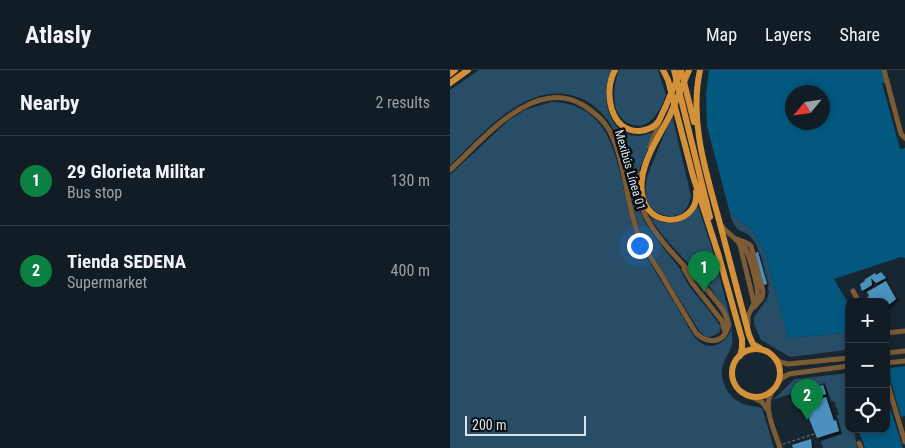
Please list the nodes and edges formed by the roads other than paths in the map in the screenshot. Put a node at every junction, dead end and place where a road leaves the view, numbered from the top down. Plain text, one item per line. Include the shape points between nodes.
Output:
1 (455, 70) edge
2 (468, 70) edge
3 (615, 70) edge
4 (664, 70) edge
5 (674, 70) edge
6 (681, 70) edge
7 (689, 70) edge
8 (700, 70) edge
9 (884, 70) edge
10 (450, 74) edge
11 (450, 83) edge
12 (665, 108) junction
13 (903, 136) edge
14 (702, 154) junction
15 (450, 170) edge
16 (692, 176) junction
17 (641, 188) junction
18 (645, 215) junction
19 (718, 218) junction
20 (734, 238) junction
21 (718, 253) junction
22 (853, 291) dead end
23 (857, 298) edge
24 (751, 311) junction
25 (748, 329) junction
26 (905, 331) edge
27 (890, 333) edge
28 (763, 350) junction
29 (905, 351) edge
30 (890, 353) edge
31 (740, 356) junction
32 (775, 358) junction
33 (845, 358) edge
34 (905, 361) edge
35 (890, 363) edge
36 (845, 367) edge
37 (775, 387) junction
38 (889, 388) edge
39 (748, 395) junction
40 (769, 413) junction
41 (905, 442) edge
42 (780, 447) edge

1 - 10 main road
2 - 11 main road
3 - 12 main road via 609,96 613,112 622,125 635,131 650,129 658,123
4 - 16 main road
5 - 21 main road
6 - 12 main road, bridge
6 - 14 main road
7 - 17 main road, bridge via 649,156
8 - 14 main road via 696,117
9 - 13 street
12 - 18 street, Mexibús Línea 01 via 639,180
14 - 19 main road
15 - 18 street, Mexibús Línea 01 via 508,116 525,106 550,98 566,98 596,113 614,140 638,234 696,333 705,340 721,338 725,334 725,325
16 - 17 main road via 696,196 686,215 678,219 668,221 650,213
16 - 21 main road
17 - 18 street, Mexibús Línea 01
19 - 20 street
19 - 25 main road
20 - 24 street via 740,245 753,298
20 - 24 street via 751,246 764,291
21 - 31 main road via 742,339
22 - 23 street
24 - 25 street
25 - 28 main road via 753,344
26 - 27 street
28 - 31 main road via 751,350
28 - 32 main road
29 - 30 street
31 - 39 main road via 734,366 733,377 738,388
32 - 33 street via 788,364
32 - 37 main road via 780,371
34 - 35 street
36 - 37 street via 789,374
37 - 39 main road via 760,396
37 - 40 street via 767,400
38 - 41 street
39 - 40 street via 762,402
40 - 42 street

